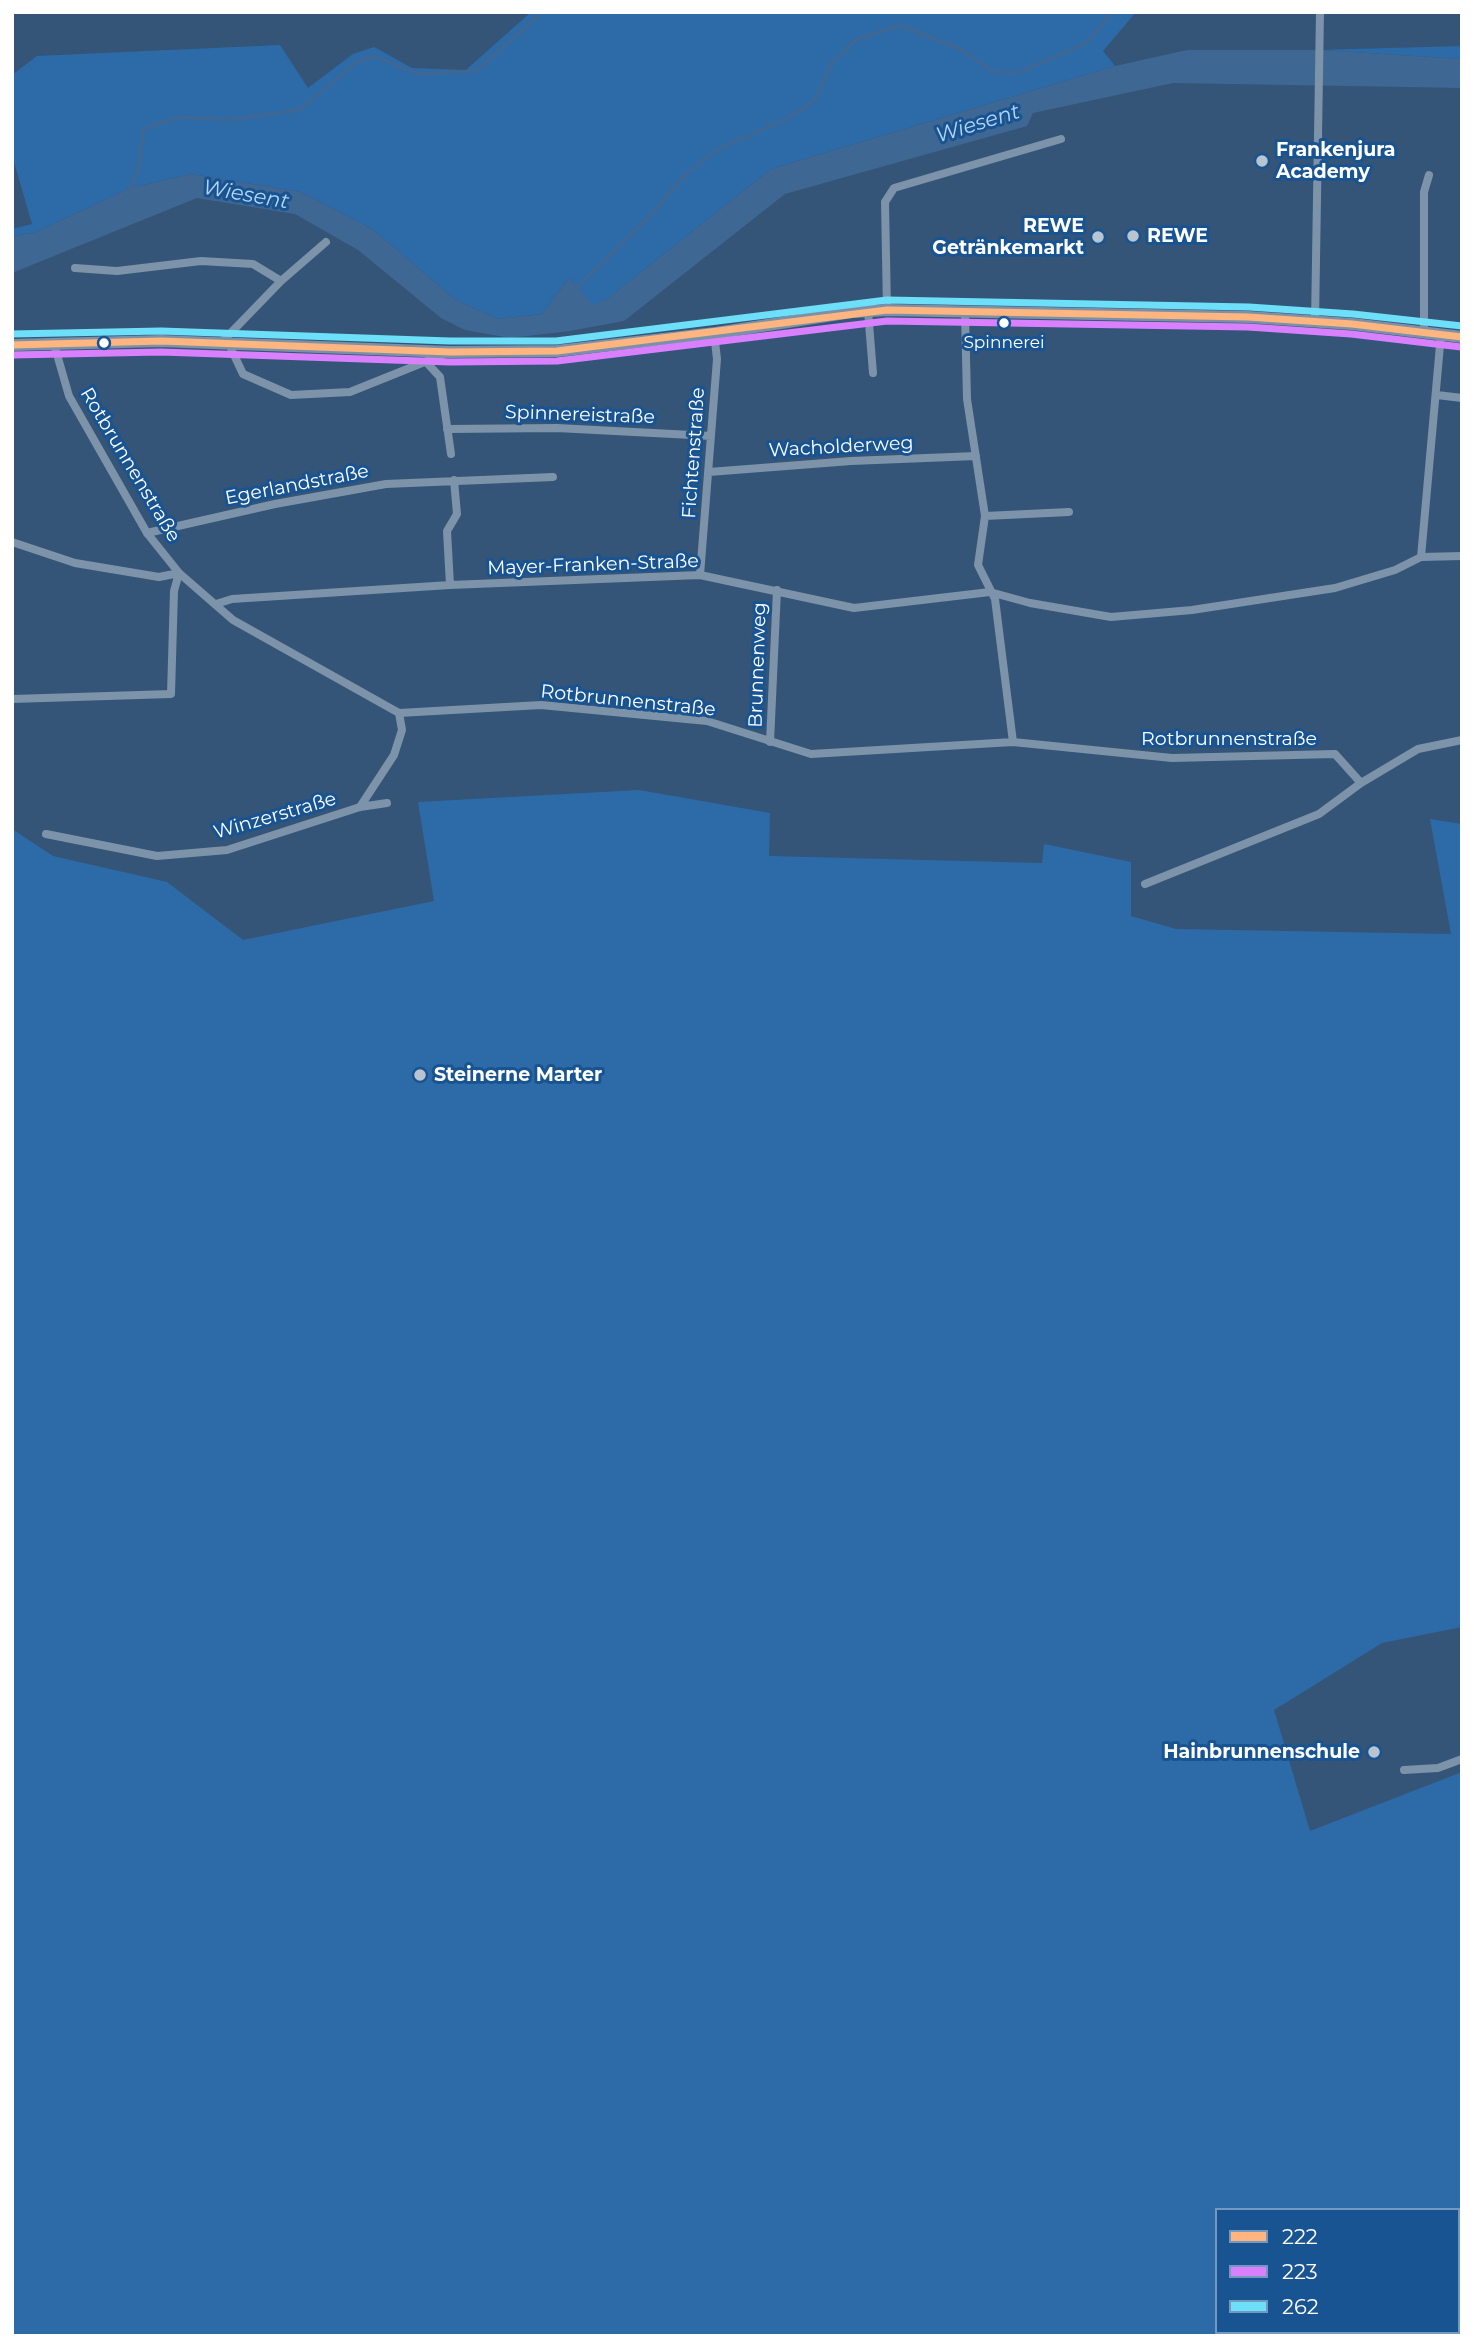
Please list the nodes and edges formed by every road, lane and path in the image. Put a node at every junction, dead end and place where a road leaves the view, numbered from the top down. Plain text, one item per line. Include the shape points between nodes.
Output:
1 (1320, 12) edge
2 (1061, 139) dead end
3 (1429, 175) dead end
4 (326, 242) dead end
5 (75, 268) dead end
6 (281, 281) junction
7 (887, 310) junction
8 (868, 311) junction
9 (965, 313) junction
10 (1315, 322) junction
11 (1424, 332) junction
12 (714, 333) junction
13 (1441, 334) junction
14 (1462, 337) edge
15 (225, 343) junction
16 (54, 344) junction
17 (12, 345) edge
18 (450, 352) junction
19 (428, 363) junction
20 (873, 373) dead end
21 (1437, 395) junction
22 (1462, 398) edge
23 (447, 429) junction
24 (712, 436) junction
25 (451, 454) dead end
26 (976, 456) junction
27 (709, 472) junction
28 (553, 477) dead end
29 (454, 480) junction
30 (1069, 512) dead end
31 (985, 516) junction
32 (147, 533) junction
33 (12, 542) edge
34 (1462, 556) edge
35 (1421, 557) junction
36 (179, 573) junction
37 (700, 575) junction
38 (450, 585) junction
39 (777, 590) junction
40 (990, 592) junction
41 (216, 604) junction
42 (12, 699) edge
43 (399, 713) junction
44 (1462, 740) edge
45 (770, 742) junction
46 (1013, 742) junction
47 (1361, 783) junction
48 (387, 803) dead end
49 (360, 807) junction
50 (46, 834) dead end
51 (1145, 884) dead end
52 (1462, 1759) edge
53 (1404, 1770) dead end

1 - 10 street
2 - 7 street via 894,188 885,202
3 - 11 street via 1424,192
4 - 6 street
5 - 6 street via 117,271 214,262 253,264
6 - 15 street
7 - 8 main road
7 - 9 main road
8 - 12 main road
8 - 20 street
9 - 10 main road
9 - 26 street via 967,399
10 - 11 main road
11 - 13 main road
12 - 18 main road via 558,351
12 - 24 street, Fichtenstraße
13 - 14 main road
13 - 21 street
15 - 16 main road
15 - 18 main road
15 - 19 street via 243,374 291,395 350,392
16 - 17 main road
16 - 32 street, Rotbrunnenstraße via 69,396
18 - 19 street
19 - 23 street via 440,377
21 - 22 street
21 - 35 street
23 - 24 street, Spinnereistraße via 557,428
23 - 25 street
24 - 27 street, Fichtenstraße
26 - 27 street, Wacholderweg
26 - 31 street
27 - 37 street, Fichtenstraße
28 - 29 street, Egerlandstraße
29 - 32 street, Egerlandstraße via 386,484
29 - 38 street via 457,514 447,531
30 - 31 street
31 - 40 street via 978,565
32 - 36 street, Rotbrunnenstraße
33 - 36 street via 75,563 159,577
34 - 35 street, Mayer-Franken-Straße
35 - 40 street, Mayer-Franken-Straße via 1335,588 1111,617
36 - 41 street, Rotbrunnenstraße
36 - 42 street via 174,591 171,694
37 - 38 street, Mayer-Franken-Straße
37 - 39 street, Mayer-Franken-Straße
38 - 41 street, Mayer-Franken-Straße via 232,599
39 - 40 street, Mayer-Franken-Straße via 854,608
39 - 45 street, Brunnenweg
40 - 46 street via 995,599
41 - 43 street, Rotbrunnenstraße via 233,620
43 - 45 street, Rotbrunnenstraße via 541,705 707,721
43 - 49 street via 402,730 394,755
44 - 47 street via 1418,749
45 - 46 street, Rotbrunnenstraße via 811,754
46 - 47 street, Rotbrunnenstraße via 1172,758 1335,754
47 - 51 street via 1319,814
48 - 49 street, Winzerstraße
49 - 50 street, Winzerstraße via 227,850 157,856
52 - 53 street via 1438,1768

